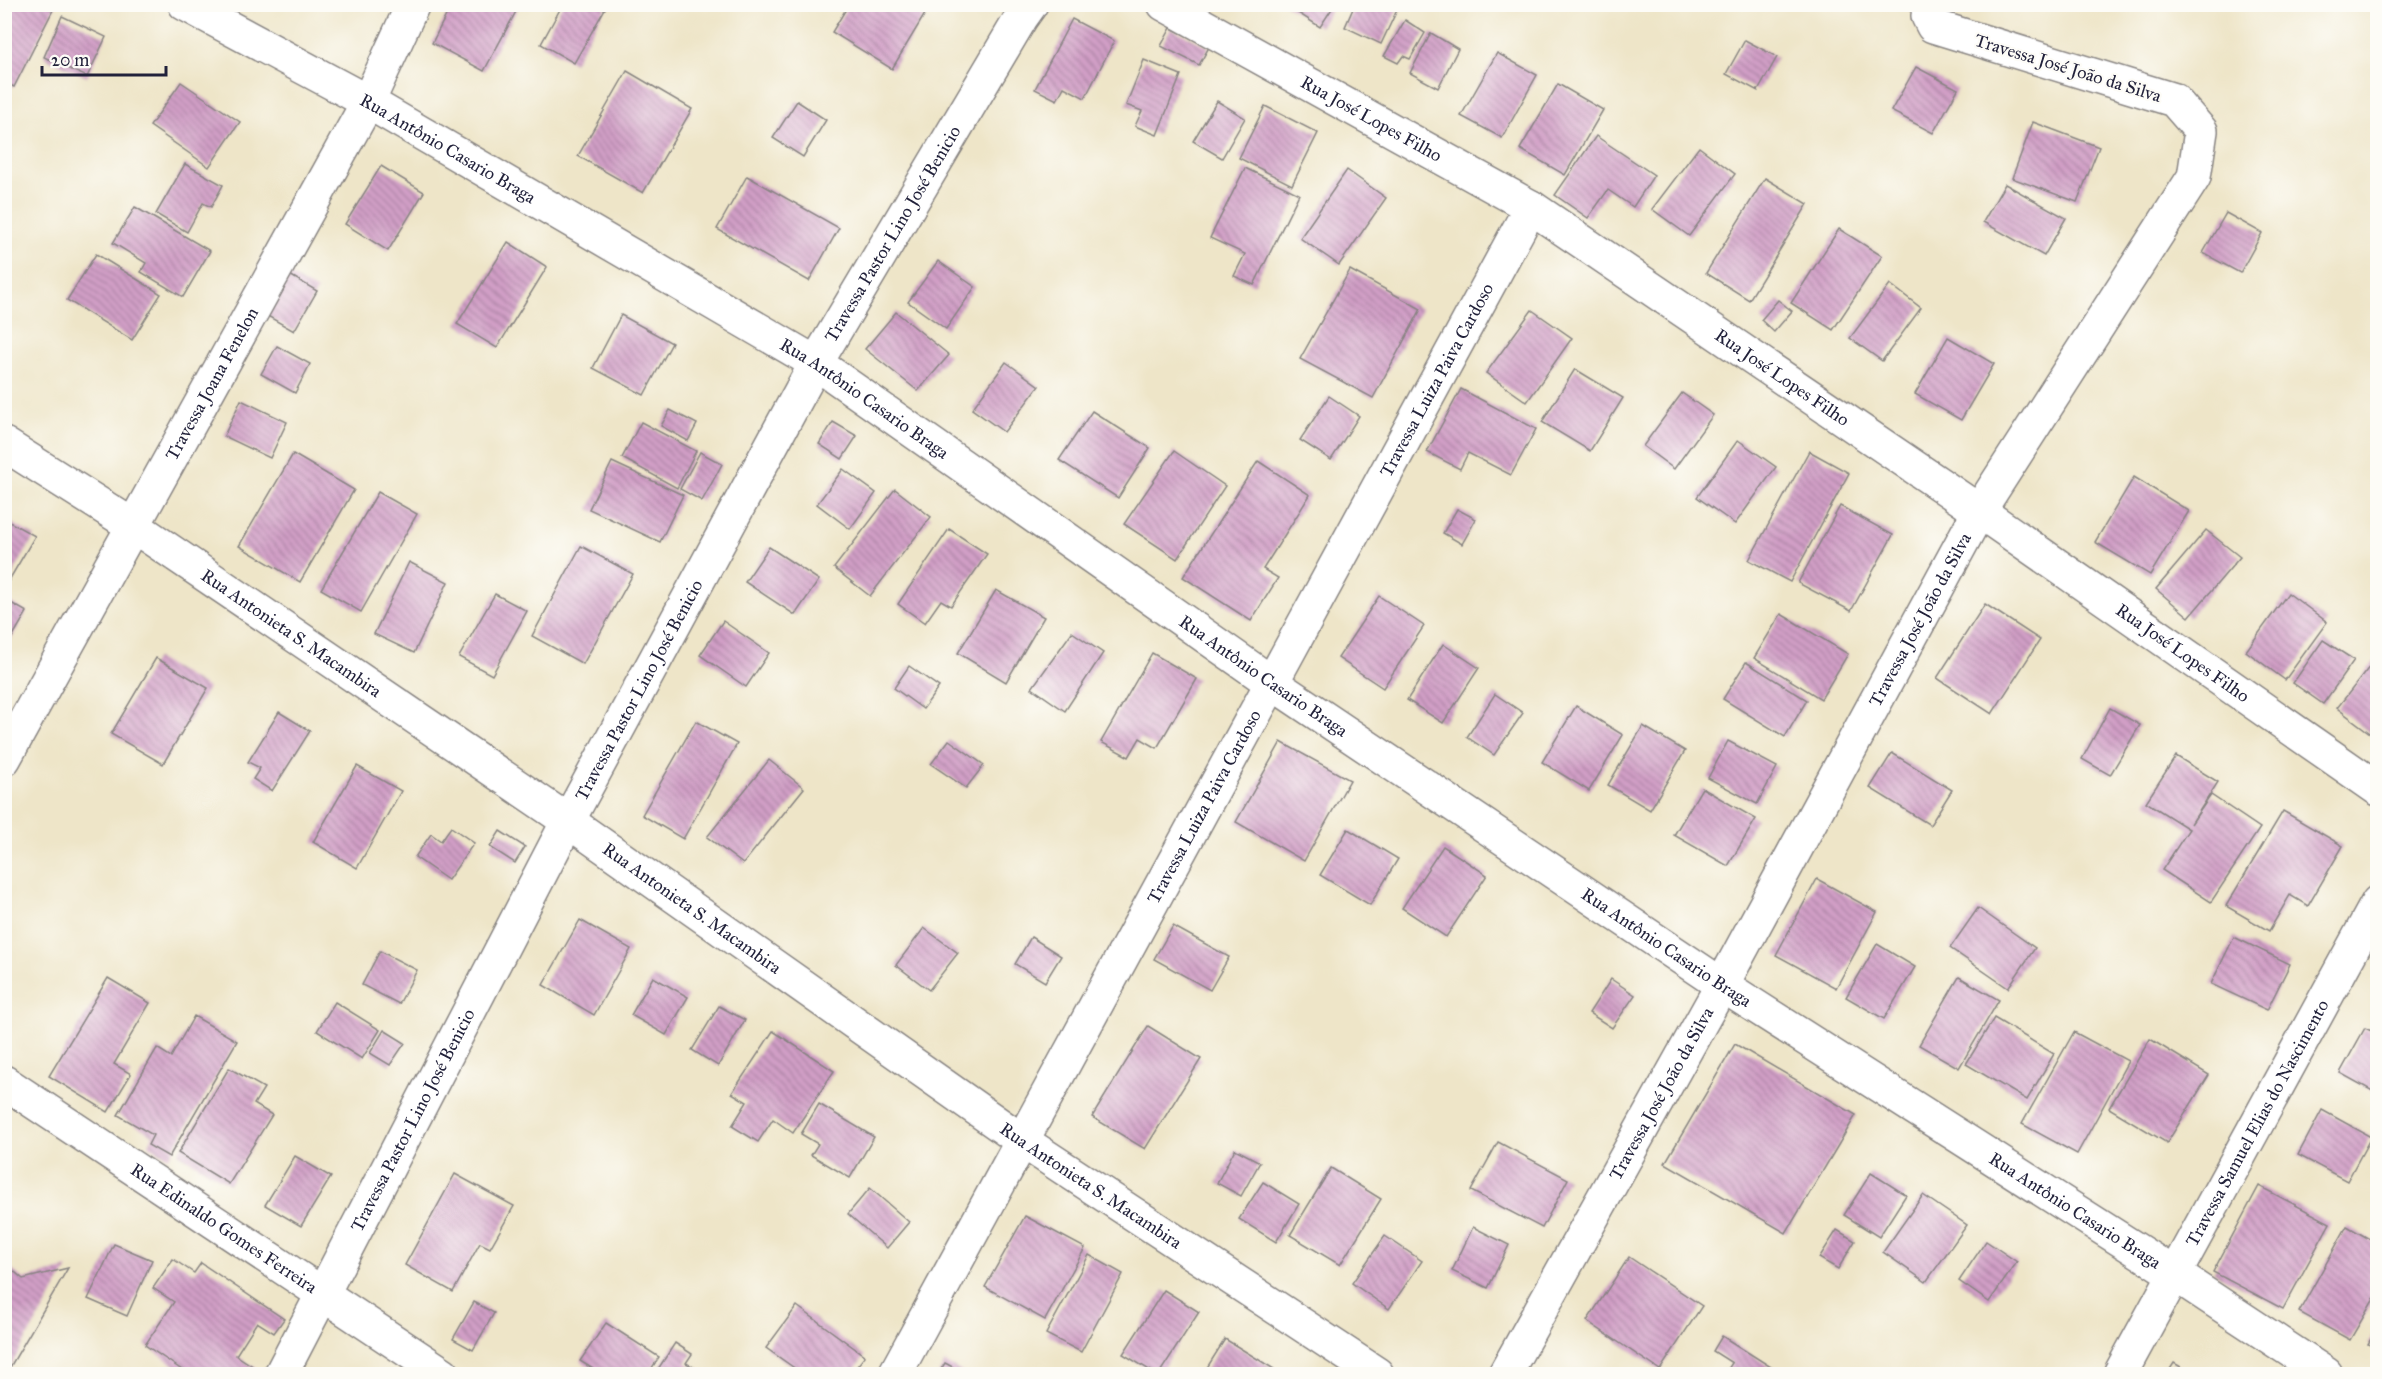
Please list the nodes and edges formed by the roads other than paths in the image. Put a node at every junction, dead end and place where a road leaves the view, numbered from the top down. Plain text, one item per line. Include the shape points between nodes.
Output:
1 (185, 4) edge
2 (413, 4) edge
3 (1164, 4) edge
4 (1026, 11) edge
5 (1931, 15) edge
6 (368, 102) junction
7 (1530, 207) junction
8 (816, 363) junction
9 (4, 444) edge
10 (1979, 511) junction
11 (135, 527) junction
12 (1272, 683) junction
13 (4, 759) edge
14 (2378, 789) edge
15 (568, 821) junction
16 (2378, 902) edge
17 (1722, 985) junction
18 (4, 1083) edge
19 (1021, 1140) junction
20 (2176, 1275) junction
21 (323, 1295) junction
22 (281, 1374) edge
23 (443, 1374) edge
24 (895, 1374) edge
25 (1377, 1374) edge
26 (1505, 1374) edge
27 (2120, 1374) edge
28 (2326, 1374) edge

1 - 6 street, Rua Antônio Casario Braga
2 - 6 street, Travessa Joana Fenelon
3 - 7 street, Rua José Lopes Filho
4 - 8 street, Travessa Pastor Lino José Benicio
5 - 10 street, Travessa José João da Silva via 2174,100 2201,131 2194,177
6 - 8 street, Rua Antônio Casario Braga
6 - 11 street, Travessa Joana Fenelon
7 - 10 street, Rua José Lopes Filho
7 - 12 street, Travessa Luiza Paiva Cardoso
8 - 12 street, Rua Antônio Casario Braga
8 - 15 street, Travessa Pastor Lino José Benicio
9 - 11 street, Rua Antonieta S. Macambira
10 - 14 street, Rua José Lopes Filho
10 - 17 street, Travessa José João da Silva
11 - 13 street, Travessa Joana Fenelon
11 - 15 street, Rua Antonieta S. Macambira
12 - 17 street, Rua Antônio Casario Braga
12 - 19 street, Travessa Luiza Paiva Cardoso
15 - 19 street, Rua Antonieta S. Macambira
15 - 21 street, Travessa Pastor Lino José Benicio
16 - 20 street, Travessa Samuel Elias do Nascimento
17 - 20 street, Rua Antônio Casario Braga
17 - 26 street, Travessa José João da Silva
18 - 21 street, Rua Edinaldo Gomes Ferreira
19 - 24 street, Travessa Luiza Paiva Cardoso
19 - 25 street, Rua Antonieta S. Macambira
20 - 27 street, Travessa Samuel Elias do Nascimento
20 - 28 street, Rua Antônio Casario Braga
21 - 22 street, Travessa Pastor Lino José Benicio
21 - 23 street, Rua Edinaldo Gomes Ferreira

